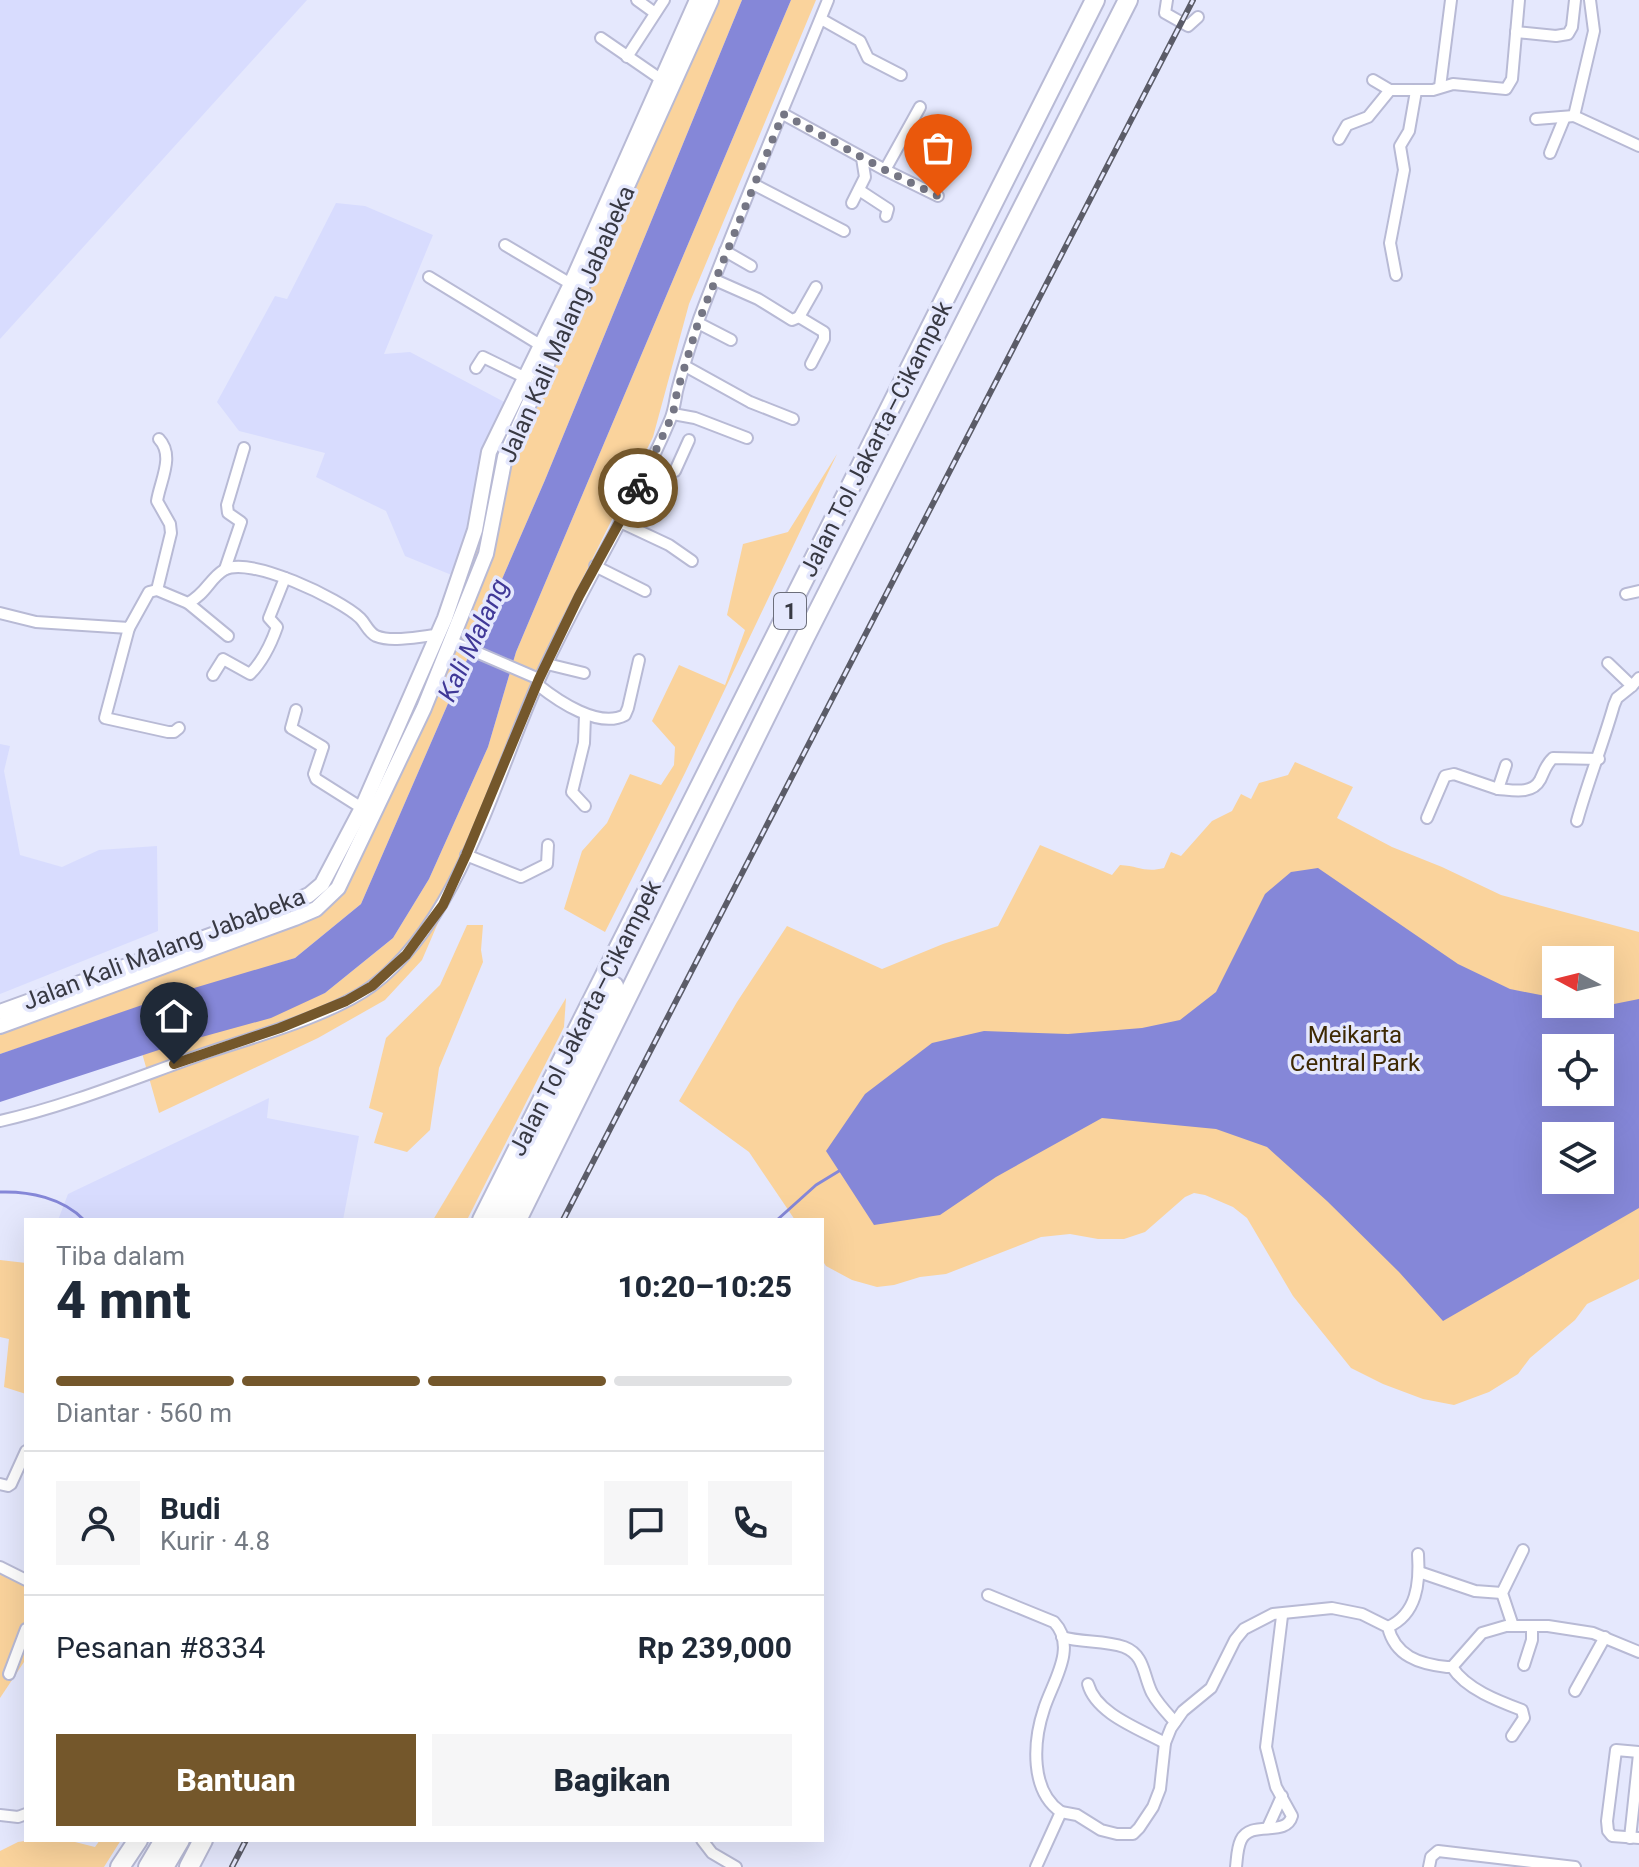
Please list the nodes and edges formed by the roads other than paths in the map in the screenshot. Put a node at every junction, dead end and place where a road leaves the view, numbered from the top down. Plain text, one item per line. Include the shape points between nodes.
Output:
1 (637, 0) edge
2 (664, 0) edge
3 (697, 0) edge
4 (711, 0) edge
5 (828, 0) edge
6 (1095, 0) edge
7 (1107, 0) edge
8 (1120, 0) edge
9 (1128, 0) edge
10 (1167, 0) edge
11 (1451, 0) edge
12 (1517, 0) edge
13 (1575, 0) edge
14 (1590, 0) edge
15 (655, 13) junction
16 (1198, 17) dead end
17 (821, 19) junction
18 (1516, 32) junction
19 (601, 38) dead end
20 (627, 57) junction
21 (901, 75) dead end
22 (662, 80) junction
23 (1373, 80) dead end
24 (1440, 87) junction
25 (1390, 90) junction
26 (1416, 91) junction
27 (920, 107) dead end
28 (783, 114) junction
29 (1569, 117) junction
30 (1536, 119) dead end
31 (1339, 139) dead end
32 (1639, 146) edge
33 (1550, 153) dead end
34 (862, 158) junction
35 (885, 170) junction
36 (753, 184) junction
37 (859, 190) junction
38 (938, 196) dead end
39 (852, 203) dead end
40 (886, 216) dead end
41 (844, 231) dead end
42 (505, 245) dead end
43 (725, 251) junction
44 (751, 266) dead end
45 (1396, 275) dead end
46 (429, 277) dead end
47 (715, 280) junction
48 (571, 284) junction
49 (816, 287) dead end
50 (799, 317) junction
51 (698, 323) junction
52 (731, 340) dead end
53 (542, 346) junction
54 (811, 364) dead end
55 (685, 366) junction
56 (476, 368) dead end
57 (526, 378) junction
58 (673, 414) junction
59 (504, 416) junction
60 (793, 419) dead end
61 (519, 424) junction
62 (747, 438) dead end
63 (159, 439) dead end
64 (689, 440) dead end
65 (244, 448) dead end
66 (649, 467) junction
67 (620, 522) junction
68 (692, 561) dead end
69 (595, 566) junction
70 (225, 569) junction
71 (285, 578) junction
72 (157, 590) junction
73 (645, 591) dead end
74 (1639, 591) edge
75 (1626, 594) dead end
76 (188, 603) junction
77 (0, 613) edge
78 (129, 628) junction
79 (438, 635) junction
80 (228, 636) dead end
81 (453, 642) junction
82 (639, 660) dead end
83 (1608, 663) dead end
84 (547, 664) junction
85 (584, 673) dead end
86 (213, 675) dead end
87 (539, 682) junction
88 (1635, 682) edge
89 (409, 702) junction
90 (424, 708) junction
91 (296, 710) dead end
92 (585, 715) junction
93 (179, 728) dead end
94 (1599, 759) junction
95 (1506, 765) dead end
96 (1498, 789) junction
97 (585, 806) dead end
98 (368, 812) junction
99 (1427, 818) dead end
100 (1577, 821) dead end
101 (548, 845) dead end
102 (466, 855) junction
103 (0, 1012) edge
104 (0, 1026) edge
105 (0, 1121) edge
106 (483, 1218) edge
107 (499, 1218) edge
108 (516, 1218) edge
109 (516, 1218) edge
110 (24, 1455) edge
111 (1, 1488) edge
112 (1523, 1550) dead end
113 (1418, 1554) dead end
114 (0, 1567) edge
115 (1419, 1572) junction
116 (24, 1579) edge
117 (1502, 1593) junction
118 (988, 1595) dead end
119 (1282, 1616) dead end
120 (1513, 1626) junction
121 (1532, 1626) junction
122 (1388, 1627) junction
123 (24, 1634) edge
124 (1062, 1637) junction
125 (1605, 1637) junction
126 (1639, 1652) edge
127 (1524, 1665) dead end
128 (1452, 1667) junction
129 (9, 1674) dead end
130 (1088, 1684) dead end
131 (1575, 1691) dead end
132 (1175, 1722) junction
133 (1512, 1736) dead end
134 (1165, 1743) junction
135 (1639, 1753) edge
136 (1282, 1796) junction
137 (1061, 1812) junction
138 (0, 1815) edge
139 (24, 1815) edge
140 (1268, 1827) junction
141 (1635, 1838) edge
142 (137, 1842) edge
143 (148, 1842) edge
144 (163, 1842) edge
145 (181, 1842) edge
146 (202, 1842) edge
147 (704, 1842) edge
148 (120, 1867) edge
149 (134, 1867) edge
150 (148, 1867) edge
151 (166, 1867) edge
152 (189, 1867) edge
153 (736, 1867) edge
154 (1036, 1867) edge
155 (1236, 1867) edge
156 (1429, 1867) edge
157 (1575, 1867) edge

1 - 15 street
2 - 15 street
3 - 22 main road, Jalan Kali Malang Jababeka
4 - 61 main road, Jalan Kali Malang Jababeka
5 - 17 street
6 - 106 highway, Jalan Tol Jakarta–Cikampek / 1
7 - 107 highway, 1
8 - 108 highway, 1
9 - 109 highway, Jalan Tol Jakarta–Cikampek / 1
10 - 16 street via 1165,13 1188,26
11 - 24 street
12 - 18 street
13 - 18 street via 1568,34
14 - 29 street via 1594,31
15 - 20 street
17 - 21 street via 860,41 868,58
17 - 28 street
18 - 24 street via 1512,79 1506,89
19 - 20 street
20 - 22 street
22 - 48 main road, Jalan Kali Malang Jababeka
23 - 25 street
24 - 26 street
25 - 26 street
25 - 31 street via 1368,117 1347,125
26 - 45 street via 1412,123 1400,146 1404,170 1390,243
27 - 35 street
28 - 34 street
28 - 36 street
29 - 30 street
29 - 32 street
29 - 33 street
34 - 35 street
34 - 37 street via 865,177
35 - 38 street
36 - 41 street
36 - 43 street
37 - 39 street
37 - 40 street via 887,207
42 - 48 street
43 - 44 street
43 - 47 street
46 - 53 street
47 - 50 street via 784,317
47 - 51 street
48 - 53 main road, Jalan Kali Malang Jababeka
49 - 50 street
50 - 54 street via 825,335
51 - 52 street
51 - 55 street
53 - 57 main road, Jalan Kali Malang Jababeka
55 - 58 street
55 - 60 street
56 - 57 street via 483,357
57 - 59 main road, Jalan Kali Malang Jababeka
58 - 62 street
58 - 66 street
59 - 61 main road
59 - 79 main road, Jalan Kali Malang Jababeka via 489,452 475,530
61 - 81 main road, Jalan Kali Malang Jababeka via 505,457 486,554
63 - 72 street via 167,457 157,501 171,536
64 - 66 street via 675,471
65 - 70 street via 227,505 228,513 241,522
66 - 67 street
67 - 68 street
67 - 69 street
69 - 73 street
69 - 84 street
70 - 71 street via 258,567
70 - 76 street
71 - 79 street via 359,617 372,634
71 - 86 street via 269,618 277,627 256,668 250,674 223,659
72 - 76 street
72 - 78 street via 146,595
74 - 75 street
76 - 80 street
77 - 78 street via 36,622
78 - 93 street via 105,718 168,732
79 - 89 main road, Jalan Kali Malang Jababeka
81 - 87 street
81 - 90 main road, Jalan Kali Malang Jababeka
82 - 92 street via 625,715
83 - 88 street
84 - 85 street
84 - 87 street
87 - 92 street
87 - 102 street
88 - 94 street via 1617,698
89 - 90 main road
89 - 98 main road, Jalan Kali Malang Jababeka
90 - 98 main road, Jalan Kali Malang Jababeka
91 - 98 street via 290,727 323,747 314,777
92 - 97 street via 572,792
94 - 96 street via 1553,758 1534,788
94 - 100 street
95 - 96 street
96 - 99 street via 1454,774 1445,776
98 - 103 main road, Jalan Kali Malang Jababeka via 322,884 309,895
98 - 104 main road, Jalan Kali Malang Jababeka via 338,888 316,909
101 - 102 street via 547,864 521,877
102 - 105 street via 443,905 406,955 346,1001
110 - 111 street via 11,1484
112 - 117 street
113 - 115 street
114 - 116 street
115 - 117 street via 1475,1591
115 - 122 street via 1410,1610
117 - 120 street
118 - 124 street via 1054,1622
119 - 136 street via 1266,1747
120 - 121 street
120 - 128 street via 1482,1633
121 - 125 street
121 - 127 street
122 - 128 street via 1402,1653
122 - 132 street via 1332,1608 1273,1614 1244,1629 1211,1688
123 - 129 street
124 - 132 street via 1112,1644 1139,1656 1157,1703
124 - 137 street via 1062,1666 1044,1708 1037,1749 1041,1786
125 - 126 street
125 - 131 street
128 - 133 street via 1484,1693 1522,1710 1524,1718
130 - 134 street via 1099,1705
132 - 134 street
134 - 137 street via 1158,1796 1133,1834 1108,1832
135 - 141 street
135 - 141 street via 1616,1750 1608,1831
136 - 140 street
136 - 140 street via 1290,1822
137 - 154 street
138 - 139 street
140 - 155 street via 1243,1835
142 - 148 highway
143 - 149 highway
144 - 150 highway
145 - 151 highway
146 - 152 highway
147 - 153 street
156 - 157 street via 1438,1851

